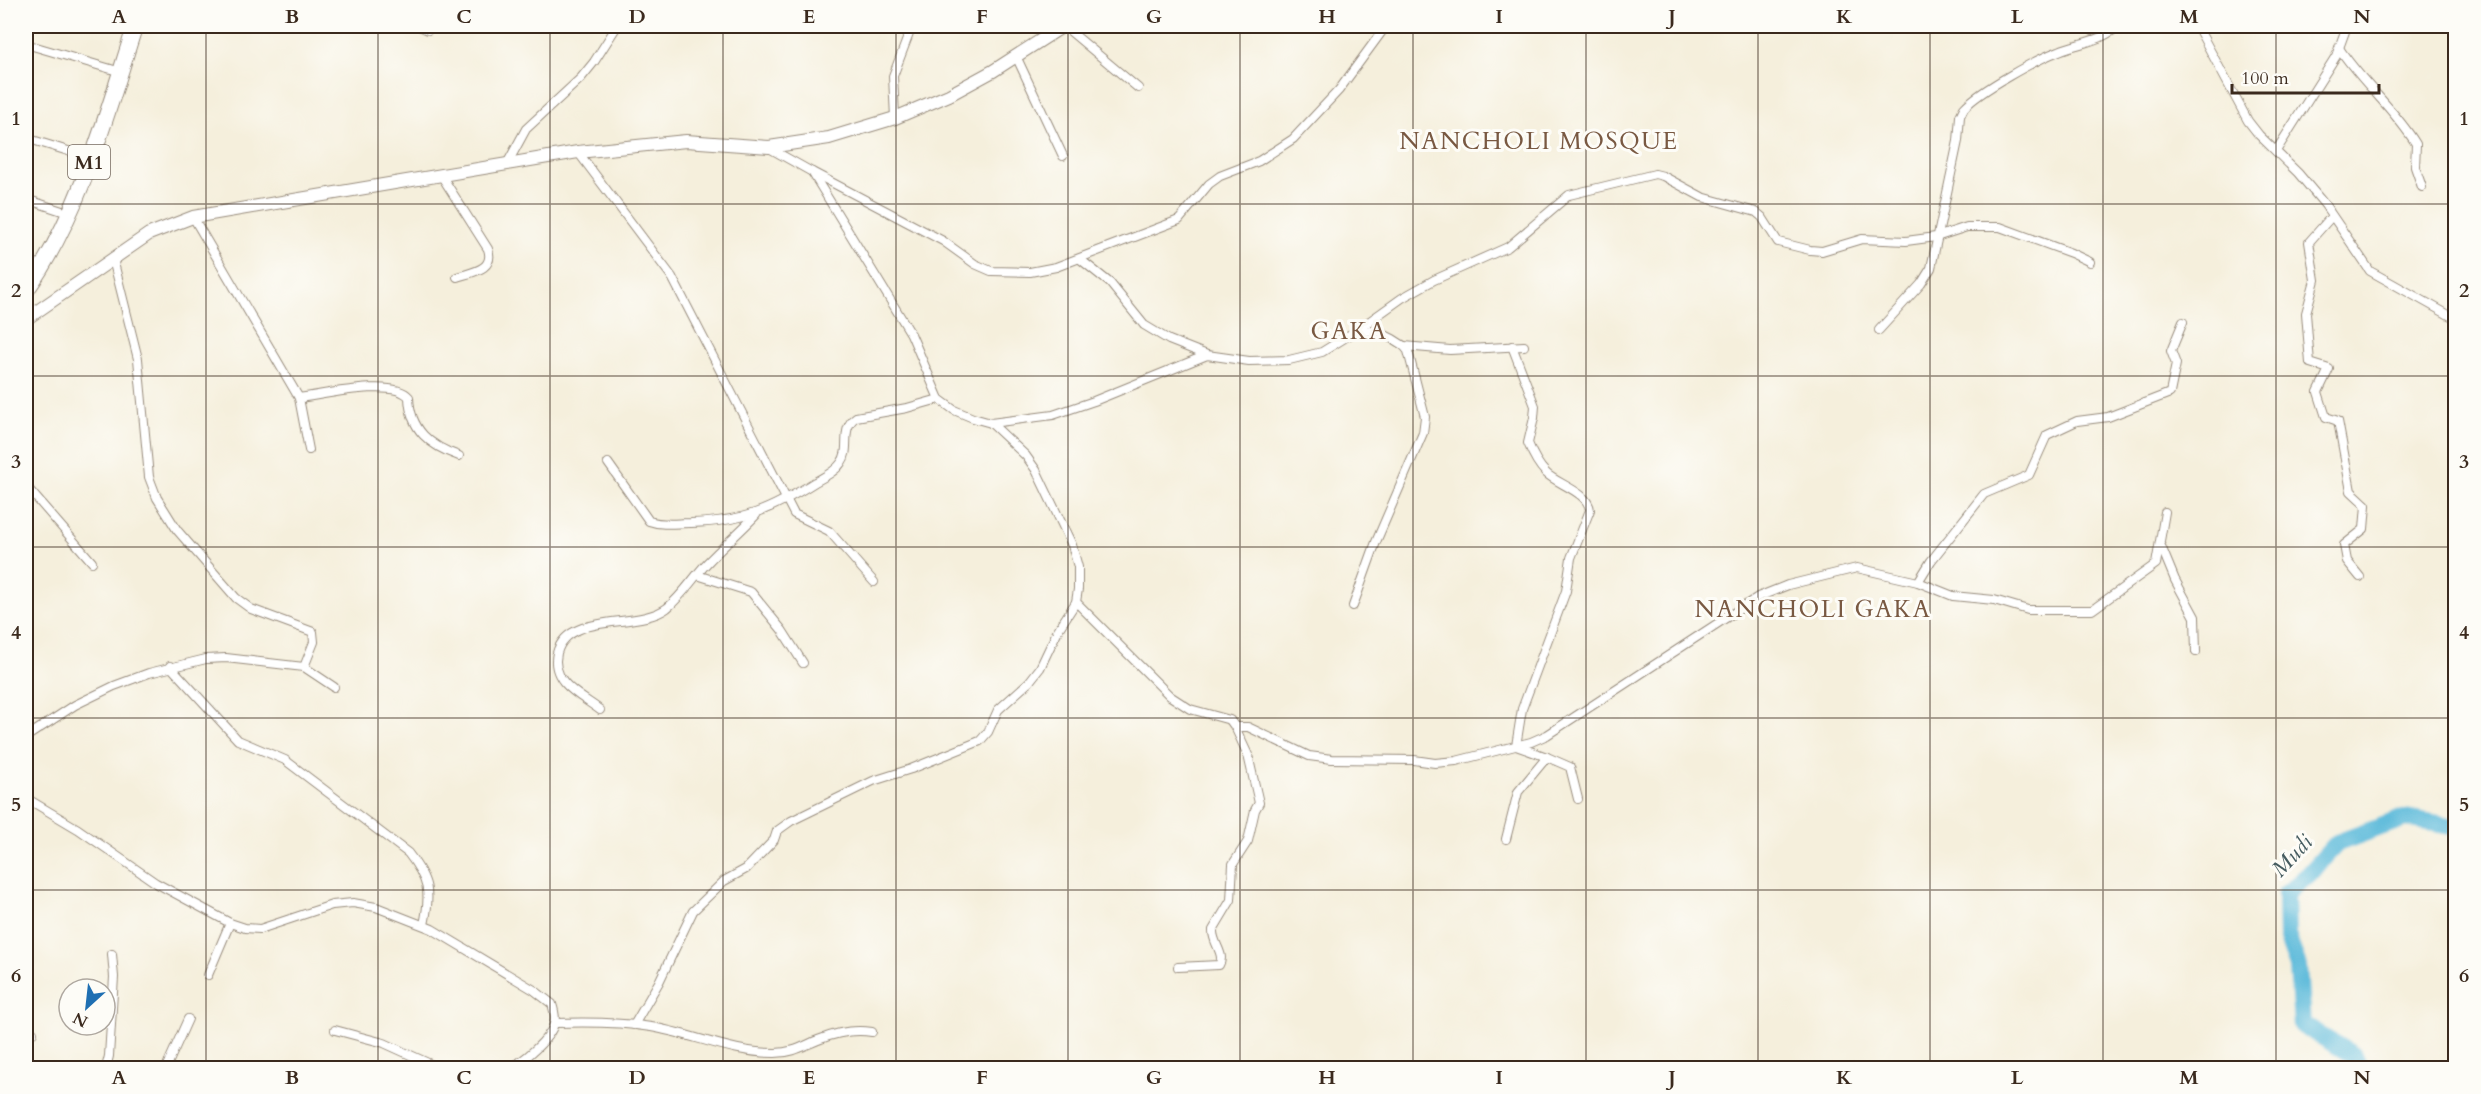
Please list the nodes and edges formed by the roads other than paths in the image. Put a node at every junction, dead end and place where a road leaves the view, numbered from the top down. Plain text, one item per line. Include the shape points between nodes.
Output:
1 (135, 26) edge
2 (419, 26) edge
3 (617, 26) edge
4 (912, 26) edge
5 (1064, 26) edge
6 (1386, 26) edge
7 (2118, 26) edge
8 (2197, 26) edge
9 (2347, 26) edge
10 (428, 30) dead end
11 (26, 45) edge
12 (2339, 48) junction
13 (1016, 56) junction
14 (121, 72) junction
15 (1138, 88) dead end
16 (895, 118) junction
17 (26, 138) edge
18 (769, 147) junction
19 (2276, 151) junction
20 (578, 152) junction
21 (1062, 156) dead end
22 (91, 158) junction
23 (507, 164) junction
24 (812, 172) junction
25 (441, 175) junction
26 (2422, 187) dead end
27 (26, 199) edge
28 (68, 213) junction
29 (2332, 216) junction
30 (194, 217) junction
31 (1936, 237) junction
32 (113, 259) junction
33 (1080, 259) junction
34 (2090, 262) dead end
35 (457, 277) dead end
36 (26, 291) edge
37 (2456, 318) edge
38 (26, 319) edge
39 (2183, 322) dead end
40 (1880, 330) dead end
41 (1352, 334) junction
42 (1404, 346) junction
43 (1512, 346) junction
44 (1524, 346) dead end
45 (1207, 355) junction
46 (299, 398) junction
47 (939, 399) junction
48 (991, 423) junction
49 (309, 450) dead end
50 (459, 456) dead end
51 (608, 463) dead end
52 (26, 486) edge
53 (788, 500) junction
54 (2165, 512) dead end
55 (756, 515) junction
56 (2161, 545) junction
57 (92, 562) dead end
58 (697, 575) junction
59 (2360, 577) dead end
60 (874, 582) dead end
61 (1918, 582) junction
62 (1076, 602) junction
63 (1353, 606) dead end
64 (2196, 652) dead end
65 (803, 663) dead end
66 (170, 666) junction
67 (304, 668) junction
68 (334, 687) dead end
69 (600, 710) dead end
70 (1235, 727) junction
71 (26, 737) edge
72 (1516, 746) junction
73 (1546, 757) junction
74 (26, 798) edge
75 (1578, 799) dead end
76 (1506, 838) dead end
77 (230, 923) junction
78 (424, 925) junction
79 (112, 954) dead end
80 (1178, 967) dead end
81 (208, 975) dead end
82 (188, 1019) dead end
83 (555, 1023) junction
84 (634, 1025) junction
85 (336, 1030) dead end
86 (872, 1032) dead end
87 (519, 1066) edge
88 (106, 1068) edge
89 (166, 1068) edge
90 (439, 1068) edge
91 (509, 1068) edge

1 - 14 highway, M1
2 - 10 street
3 - 23 street via 581,78 526,129
4 - 16 street via 893,76
5 - 13 street
5 - 15 street
6 - 33 street via 1339,90 1293,139 1259,161 1220,176 1179,220
7 - 31 street via 2088,42 2039,59 1964,108
8 - 19 street via 2248,122
9 - 12 street
11 - 14 street
12 - 19 street
12 - 26 street via 2356,74 2384,101 2416,144 2415,167
13 - 16 street via 949,95
13 - 21 street
14 - 22 highway, M1
16 - 18 street via 829,138
17 - 22 street
18 - 20 street via 686,141
18 - 24 street
19 - 29 street
20 - 23 street
20 - 53 street via 672,277
22 - 28 highway, M1
23 - 25 street
24 - 33 street via 943,241 991,271 1030,272
24 - 47 street via 911,334
25 - 30 street
25 - 35 street via 491,257 484,268
27 - 28 street
28 - 36 highway, M1
29 - 37 street via 2370,271
29 - 59 street via 2309,242 2316,280 2306,313 2310,363 2328,369 2318,392 2326,417 2338,421 2352,491 2366,505 2364,529 2344,545 2347,561
30 - 32 street via 149,234
30 - 46 street
31 - 34 street via 1967,227 2000,227
31 - 40 street via 1928,273
31 - 41 street via 1906,241 1862,239 1822,251 1782,244 1775,240 1759,213 1702,197 1655,174 1569,195 1508,248 1434,280
32 - 38 street
32 - 67 street via 138,359 149,477 157,498 177,530 236,598 251,609 313,632 314,642
33 - 45 street via 1110,283 1144,325
39 - 61 street via 2171,351 2176,364 2170,393 2108,417 2077,421 2047,435 2029,475 1984,494
41 - 42 street via 1379,332
41 - 45 street via 1322,352 1289,360
42 - 43 street via 1450,350
42 - 63 street via 1425,417 1424,433 1376,542
43 - 44 street
43 - 72 street via 1535,406 1528,443 1546,473 1581,496 1590,510 1571,558 1566,591 1522,709
45 - 48 street via 1069,410
46 - 49 street
46 - 50 street via 362,389 398,390 409,397 412,417 422,434 442,450
47 - 48 street via 954,410
47 - 53 street via 850,421 842,462 836,470
48 - 62 street via 1026,456 1049,494 1078,567
51 - 55 street via 650,521 658,524
52 - 57 street
53 - 55 street
53 - 60 street via 794,514 829,531
54 - 56 street
55 - 58 street
56 - 61 street via 2154,568 2092,610 2028,610 1994,600 1953,596
56 - 64 street via 2195,617
58 - 65 street via 751,592
58 - 69 street via 668,608 654,616 588,626 565,639 558,649 556,674
61 - 72 street via 1857,568 1769,591 1547,735
62 - 70 street via 1170,696 1190,709 1230,720
62 - 84 street via 1040,668 998,710 980,741 873,781 791,821 777,831 774,840 746,869 724,880 693,911
66 - 67 street via 226,658
66 - 71 street via 75,705
66 - 78 street via 238,740 285,760 408,853 429,889
67 - 68 street
70 - 72 street via 1248,728 1309,756 1332,759 1446,762
70 - 80 street via 1248,755 1258,803 1248,842 1233,864 1231,900 1213,930 1222,961 1219,965
72 - 73 street
73 - 75 street via 1570,767
73 - 76 street via 1518,792
74 - 77 street via 156,883
77 - 78 street via 260,929 332,905 353,903
77 - 81 street
78 - 83 street via 545,997 552,1004
79 - 88 street via 114,978
82 - 89 street
83 - 84 street
83 - 87 street
84 - 86 street via 740,1051 775,1053 793,1052 819,1039 844,1033
85 - 90 street via 384,1043
87 - 91 street

